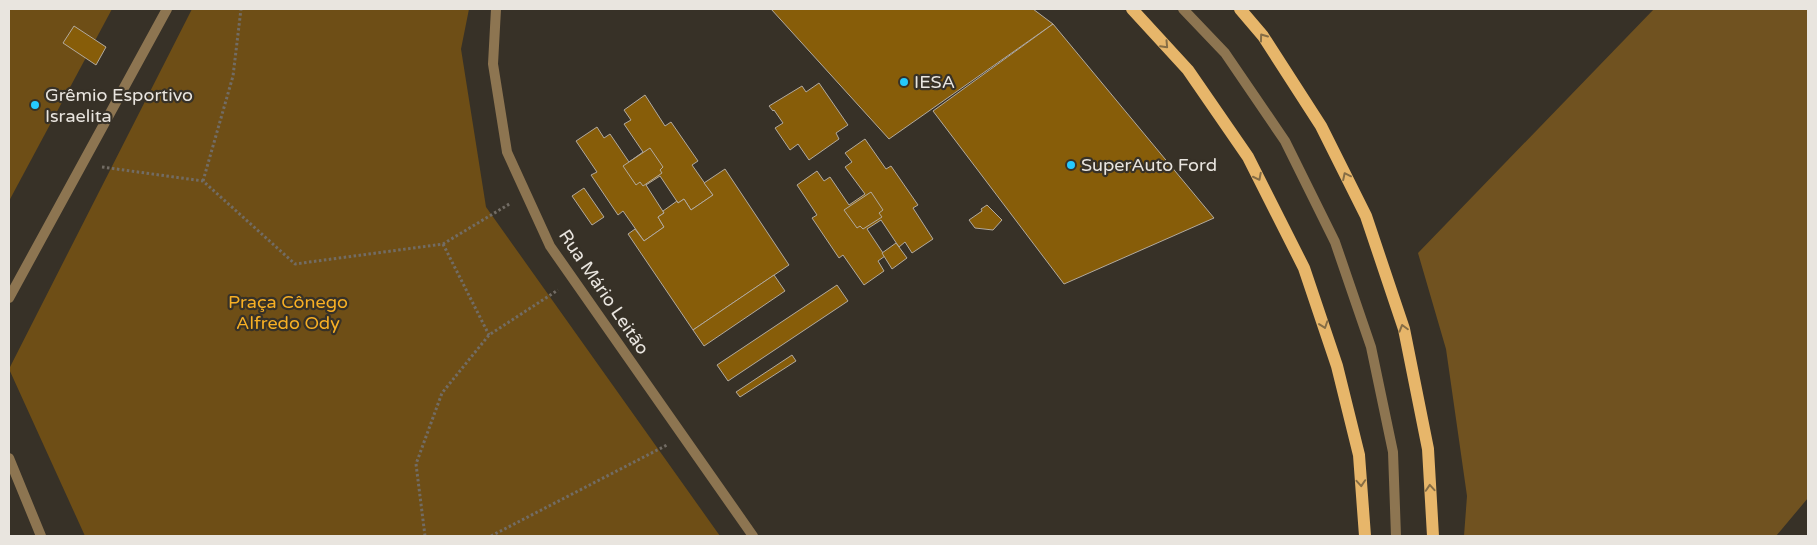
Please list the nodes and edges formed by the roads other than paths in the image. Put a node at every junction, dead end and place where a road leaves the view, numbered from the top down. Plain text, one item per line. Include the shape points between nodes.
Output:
1 (167, 9) edge
2 (496, 9) edge
3 (1132, 9) edge
4 (1184, 9) edge
5 (1240, 9) edge
6 (9, 298) edge
7 (9, 458) edge
8 (41, 536) edge
9 (753, 536) edge
10 (1365, 536) edge
11 (1396, 536) edge
12 (1433, 536) edge

1 - 6 street
2 - 9 street, Rua Mário Leitão via 493,64 507,152 550,246
3 -> 10 main road via 1188,70 1248,157 1304,268 1338,366 1359,455
4 - 11 street via 1225,53 1285,141 1335,242 1371,347 1393,452
12 -> 5 main road via 1428,449 1404,329 1366,216 1321,126 1263,36
7 - 8 street

